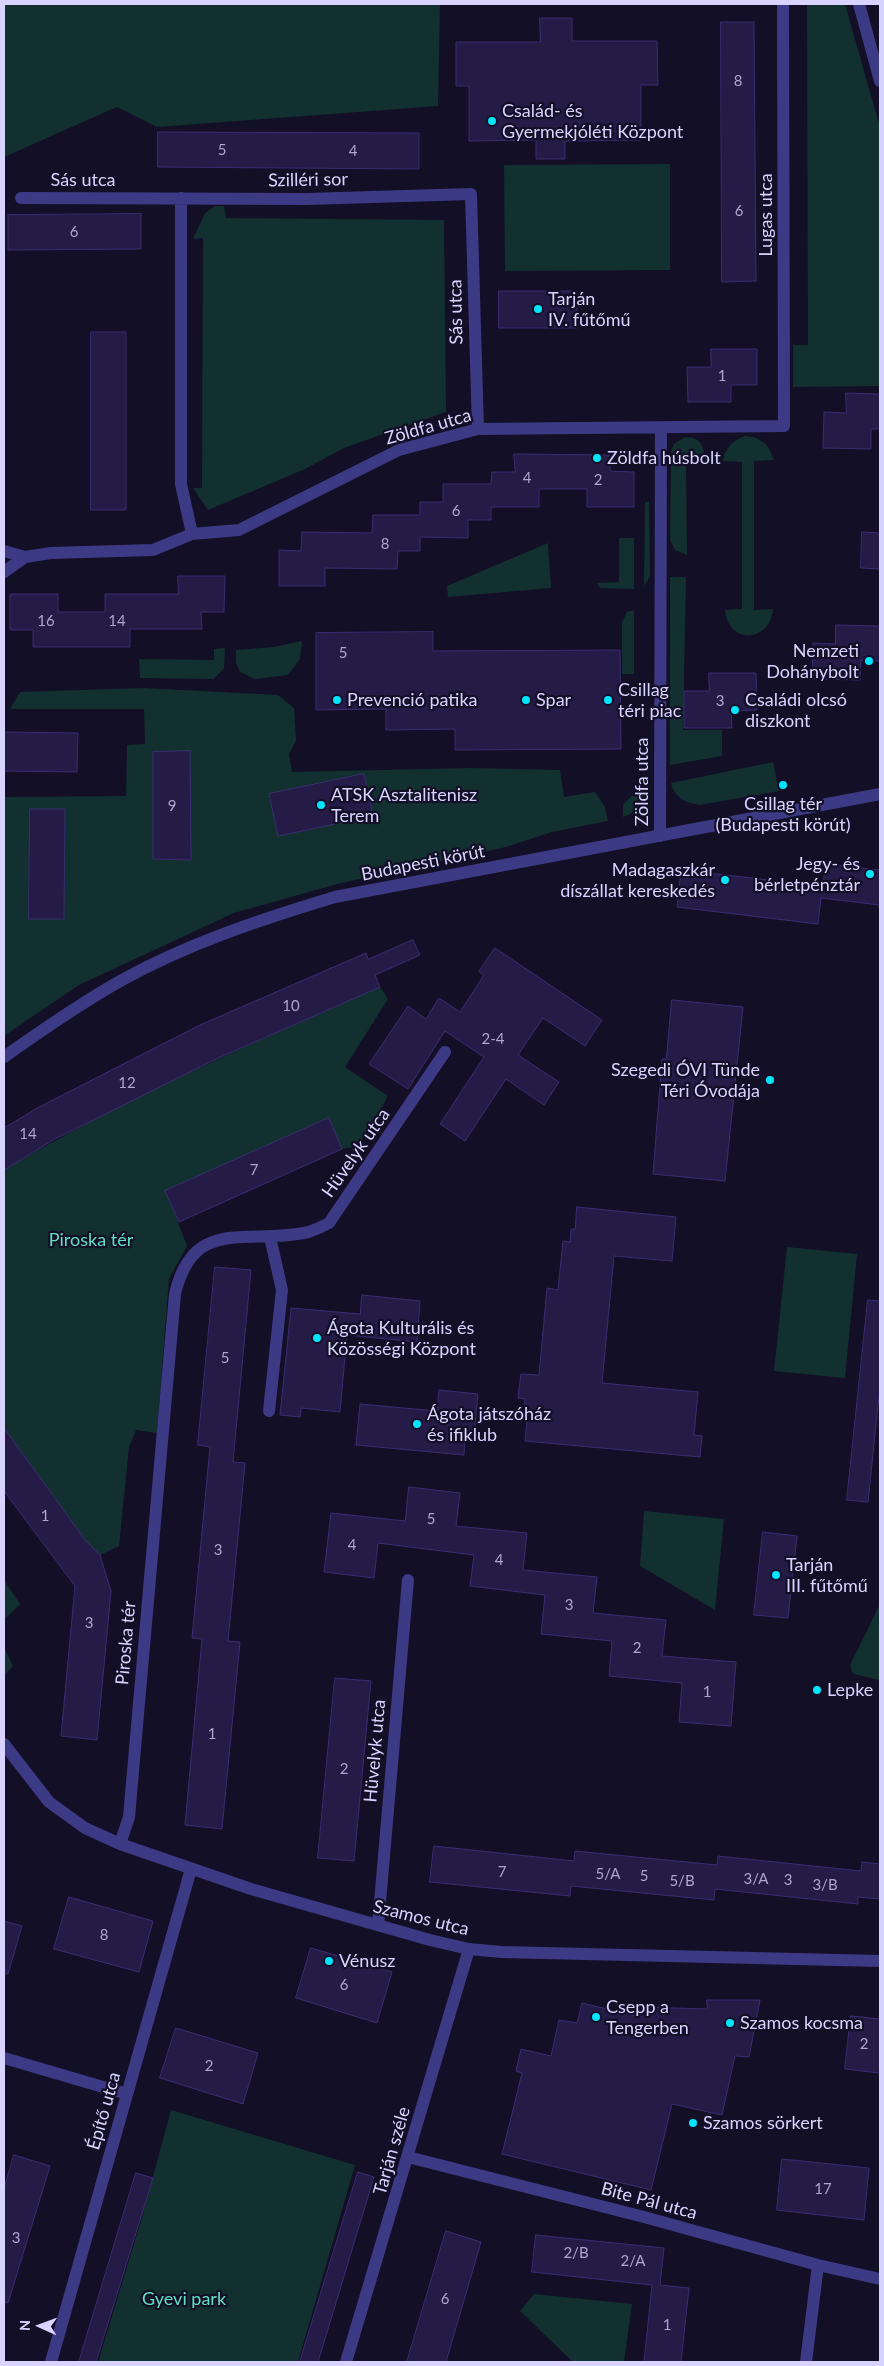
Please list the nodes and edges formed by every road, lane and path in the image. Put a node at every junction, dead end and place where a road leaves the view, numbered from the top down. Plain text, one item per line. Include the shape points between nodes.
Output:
1 (783, 4) edge
2 (860, 4) edge
3 (880, 81) edge
4 (471, 194) joint
5 (21, 198) dead end
6 (145, 198) joint
7 (181, 198) junction
8 (784, 426) joint
9 (661, 428) junction
10 (478, 429) junction
11 (192, 534) junction
12 (4, 551) edge
13 (25, 557) junction
14 (4, 572) edge
15 (880, 794) edge
16 (660, 836) junction
17 (446, 1052) dead end
18 (4, 1057) edge
19 (270, 1237) junction
20 (205, 1246) joint
21 (269, 1411) dead end
22 (408, 1580) dead end
23 (4, 1744) edge
24 (120, 1844) junction
25 (191, 1869) junction
26 (378, 1926) junction
27 (469, 1949) junction
28 (880, 1961) edge
29 (4, 2058) edge
30 (127, 2094) junction
31 (408, 2157) junction
32 (818, 2265) junction
33 (880, 2279) edge
34 (51, 2362) edge
35 (346, 2362) edge
36 (806, 2362) edge

1 - 8 street, Lugas utca
2 - 3 street
4 - 7 street, Szilléri sor
4 - 10 street, Sás utca
5 - 6 street, Sás utca
6 - 7 street, Szilléri sor
7 - 11 street via 181,484
8 - 9 street, Zöldfa utca
9 - 10 street, Zöldfa utca
9 - 16 street, Zöldfa utca
10 - 11 street, Zöldfa utca via 399,450 239,530
11 - 13 street, Zöldfa utca via 153,550 51,553
12 - 13 street, Zöldfa utca
13 - 14 street, Zöldfa utca
15 - 16 street, Budapesti körút
16 - 18 street, Budapesti körút via 335,897 268,918 206,940 123,979
17 - 19 street, Hüvelyk utca via 329,1223 306,1233
19 - 20 street, Hüvelyk utca via 239,1235 221,1238
19 - 21 street via 282,1290
20 - 24 street, Piroska tér via 180,1273 175,1294 128,1817
22 - 26 street, Hüvelyk utca
23 - 24 street, Szamos utca via 49,1802 85,1828
24 - 25 street, Szamos utca
25 - 26 street, Szamos utca
25 - 30 street, Építő utca
26 - 27 street, Szamos utca
27 - 28 street, Szamos utca
27 - 31 street, Tarján széle
29 - 30 street
30 - 34 street, Építő utca
31 - 32 street, Bite Pál utca
31 - 35 street, Tarján széle
32 - 33 street, Bite Pál utca
32 - 36 street

